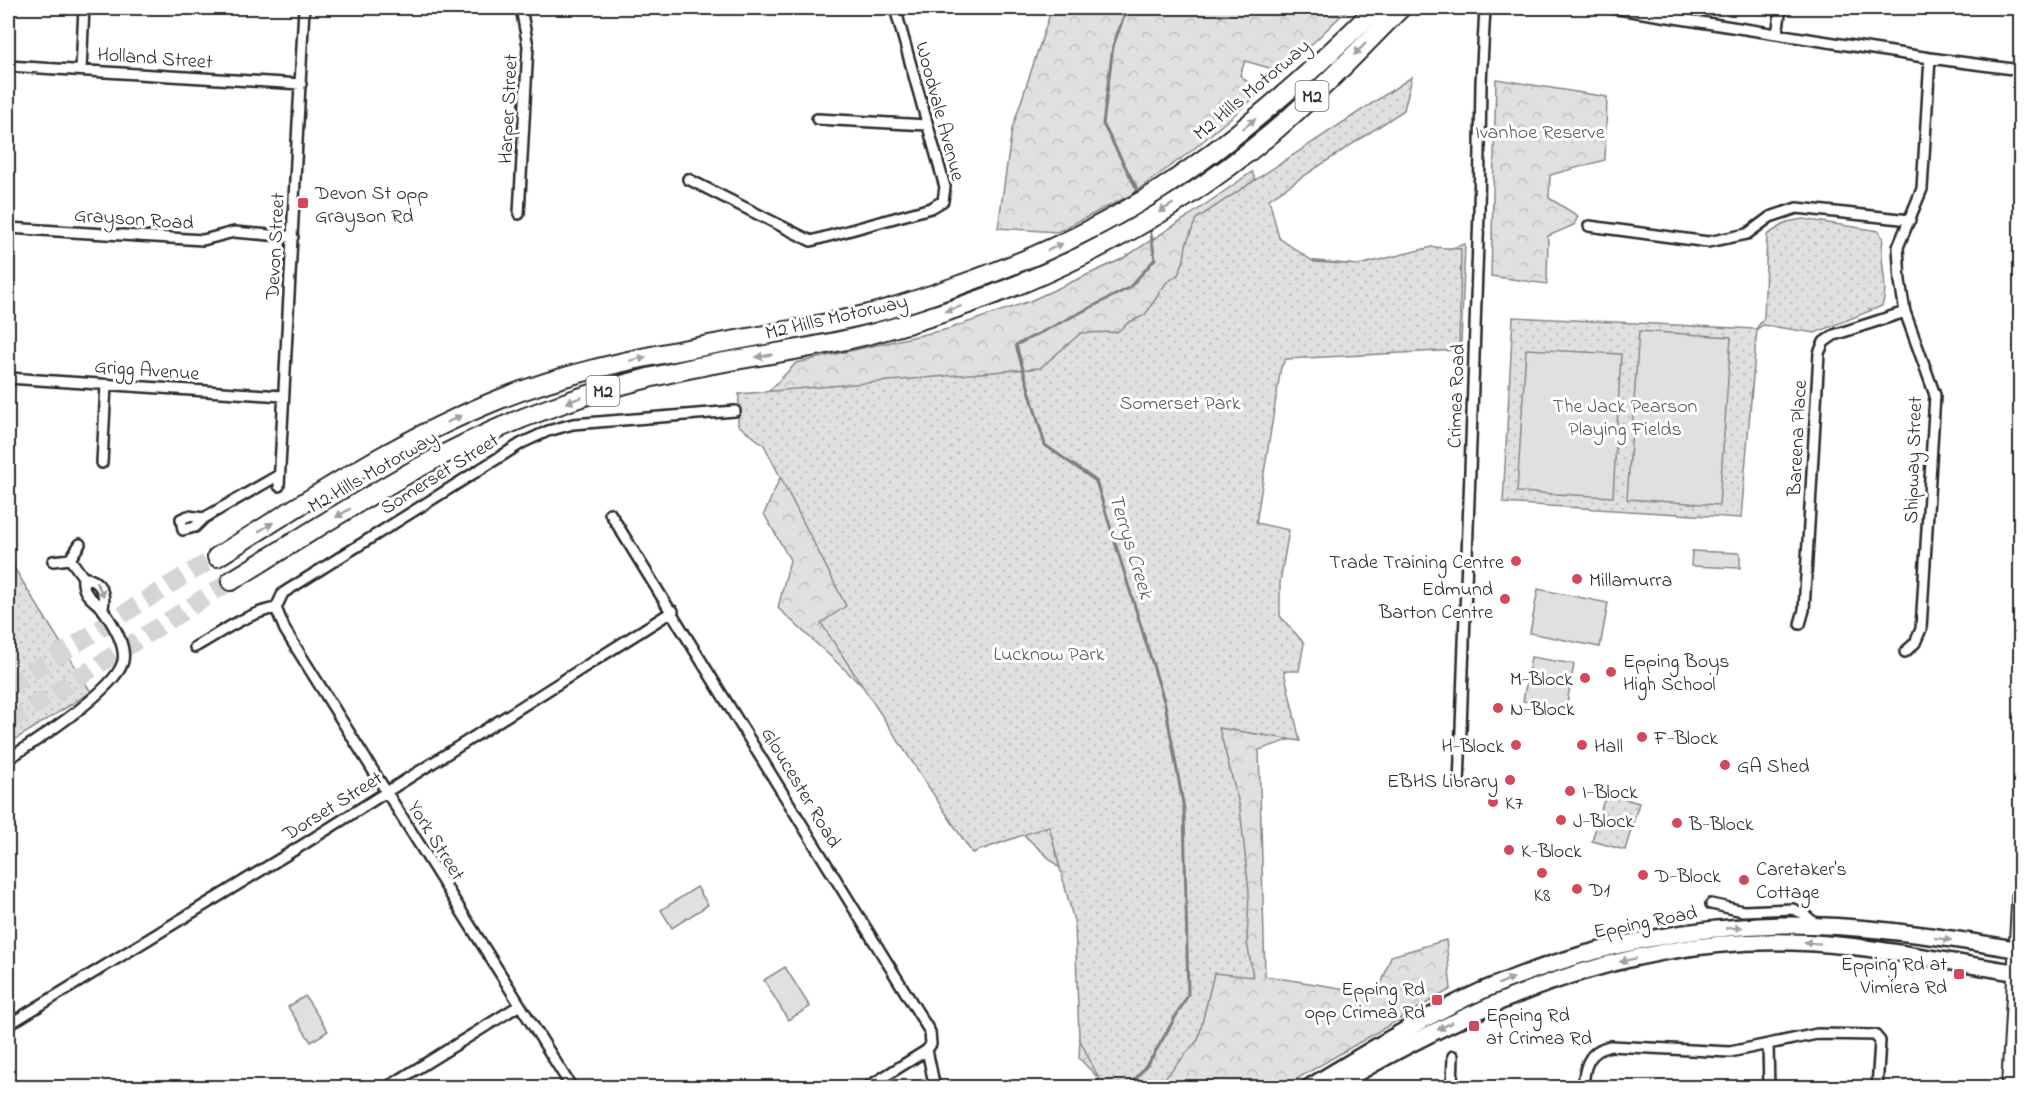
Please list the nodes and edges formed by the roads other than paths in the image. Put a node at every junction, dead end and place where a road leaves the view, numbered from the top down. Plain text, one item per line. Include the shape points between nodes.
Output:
1 (84, 8) edge
2 (304, 8) edge
3 (521, 8) edge
4 (894, 8) edge
5 (1376, 8) edge
6 (1401, 8) edge
7 (1485, 8) edge
8 (1611, 8) edge
9 (1781, 8) edge
10 (1777, 34) junction
11 (1930, 58) junction
12 (8, 66) edge
13 (81, 70) junction
14 (2020, 70) edge
15 (301, 84) junction
16 (817, 118) dead end
17 (927, 124) junction
18 (688, 179) dead end
19 (519, 214) dead end
20 (1910, 220) junction
21 (1589, 226) dead end
22 (8, 228) edge
23 (293, 237) junction
24 (1905, 312) junction
25 (8, 378) edge
26 (106, 385) junction
27 (284, 396) junction
28 (735, 411) dead end
29 (102, 463) dead end
30 (279, 475) junction
31 (279, 486) dead end
32 (610, 513) dead end
33 (204, 518) dead end
34 (80, 544) dead end
35 (217, 557) tunnel mouth
36 (70, 560) junction
37 (53, 561) dead end
38 (83, 577) junction
39 (231, 581) tunnel mouth
40 (103, 608) junction
41 (276, 608) junction
42 (673, 611) junction
43 (1800, 624) dead end
44 (195, 647) dead end
45 (1905, 652) dead end
46 (8, 759) edge
47 (1459, 786) dead end
48 (386, 792) junction
49 (2020, 887) edge
50 (1711, 904) dead end
51 (1817, 925) junction
52 (2018, 949) edge
53 (2018, 973) edge
54 (520, 1005) junction
55 (8, 1026) edge
56 (1768, 1046) junction
57 (927, 1050) junction
58 (1453, 1056) dead end
59 (386, 1088) edge
60 (572, 1088) edge
61 (866, 1088) edge
62 (935, 1088) edge
63 (1308, 1088) edge
64 (1331, 1088) edge
65 (1452, 1088) edge
66 (1583, 1088) edge
67 (1769, 1088) edge
68 (1877, 1088) edge
69 (2009, 1088) edge

1 - 13 street
2 - 15 street, Devon Street
3 - 19 street, Harper Street via 528,46
4 - 17 street, Woodvale Avenue
35 -> 5 highway, M2 Hills Motorway / M2 via 419,435 521,391 610,365 863,316 1001,271 1059,245 1131,207 1202,159 1306,76
6 -> 39 highway, M2 Hills Motorway / M2 via 1287,119 1215,176 1131,230 1068,264 1008,290 868,335 652,377 545,410 453,449
7 - 47 street, Crimea Road
8 - 10 street
9 - 10 street
10 - 11 street
11 - 14 street
11 - 20 street, Shipway Street via 1923,189
12 - 13 street, Holland Street
13 - 15 street, Holland Street
15 - 23 street, Devon Street
16 - 17 street
17 - 18 street, Woodvale Avenue via 945,187 943,201 932,208 811,241
20 - 21 street via 1797,208 1770,217 1747,234 1708,242
20 - 24 street, Shipway Street via 1898,247
22 - 23 street, Grayson Road via 202,240 234,232
23 - 27 street, Devon Street
24 - 43 street, Bareena Place via 1834,335 1824,342 1819,353 1804,610
24 - 45 street, Shipway Street via 1935,395 1921,629 1916,644
25 - 26 street, Grigg Avenue
26 - 27 street, Grigg Avenue
26 - 29 street
27 - 30 street, Devon Street
28 - 41 street, Somerset Street via 573,424 548,431 522,443 283,593
30 - 31 street, Devon Street
30 - 33 street
32 - 42 street, Gloucester Road
34 - 36 street
36 - 37 street
36 - 38 street
38 - 40 street via 84,590
38 -> 40 street via 99,583 105,598
40 - 46 street via 121,641 124,653 120,669 54,730
41 - 44 street via 247,617
41 - 48 street, York Street via 285,630
42 - 48 street, Dorset Street
42 - 57 street, Gloucester Road via 930,1032
48 - 54 street, York Street
48 - 55 street, Dorset Street
49 - 52 street
50 - 51 street via 1743,911 1793,909
51 -> 52 main road, Epping Road
63 -> 51 main road, Epping Road via 1462,1000 1554,963 1676,933
52 - 53 street
53 -> 64 main road, Epping Road via 1903,953 1803,943 1738,944 1662,953 1580,972 1517,993
53 - 69 street
54 - 59 street
54 - 60 street, York Street
56 - 66 street via 1719,1052 1602,1047 1585,1065
56 - 67 street
56 - 68 street via 1817,1034 1878,1036
57 - 61 street
57 - 62 street, Gloucester Road
58 - 65 street

